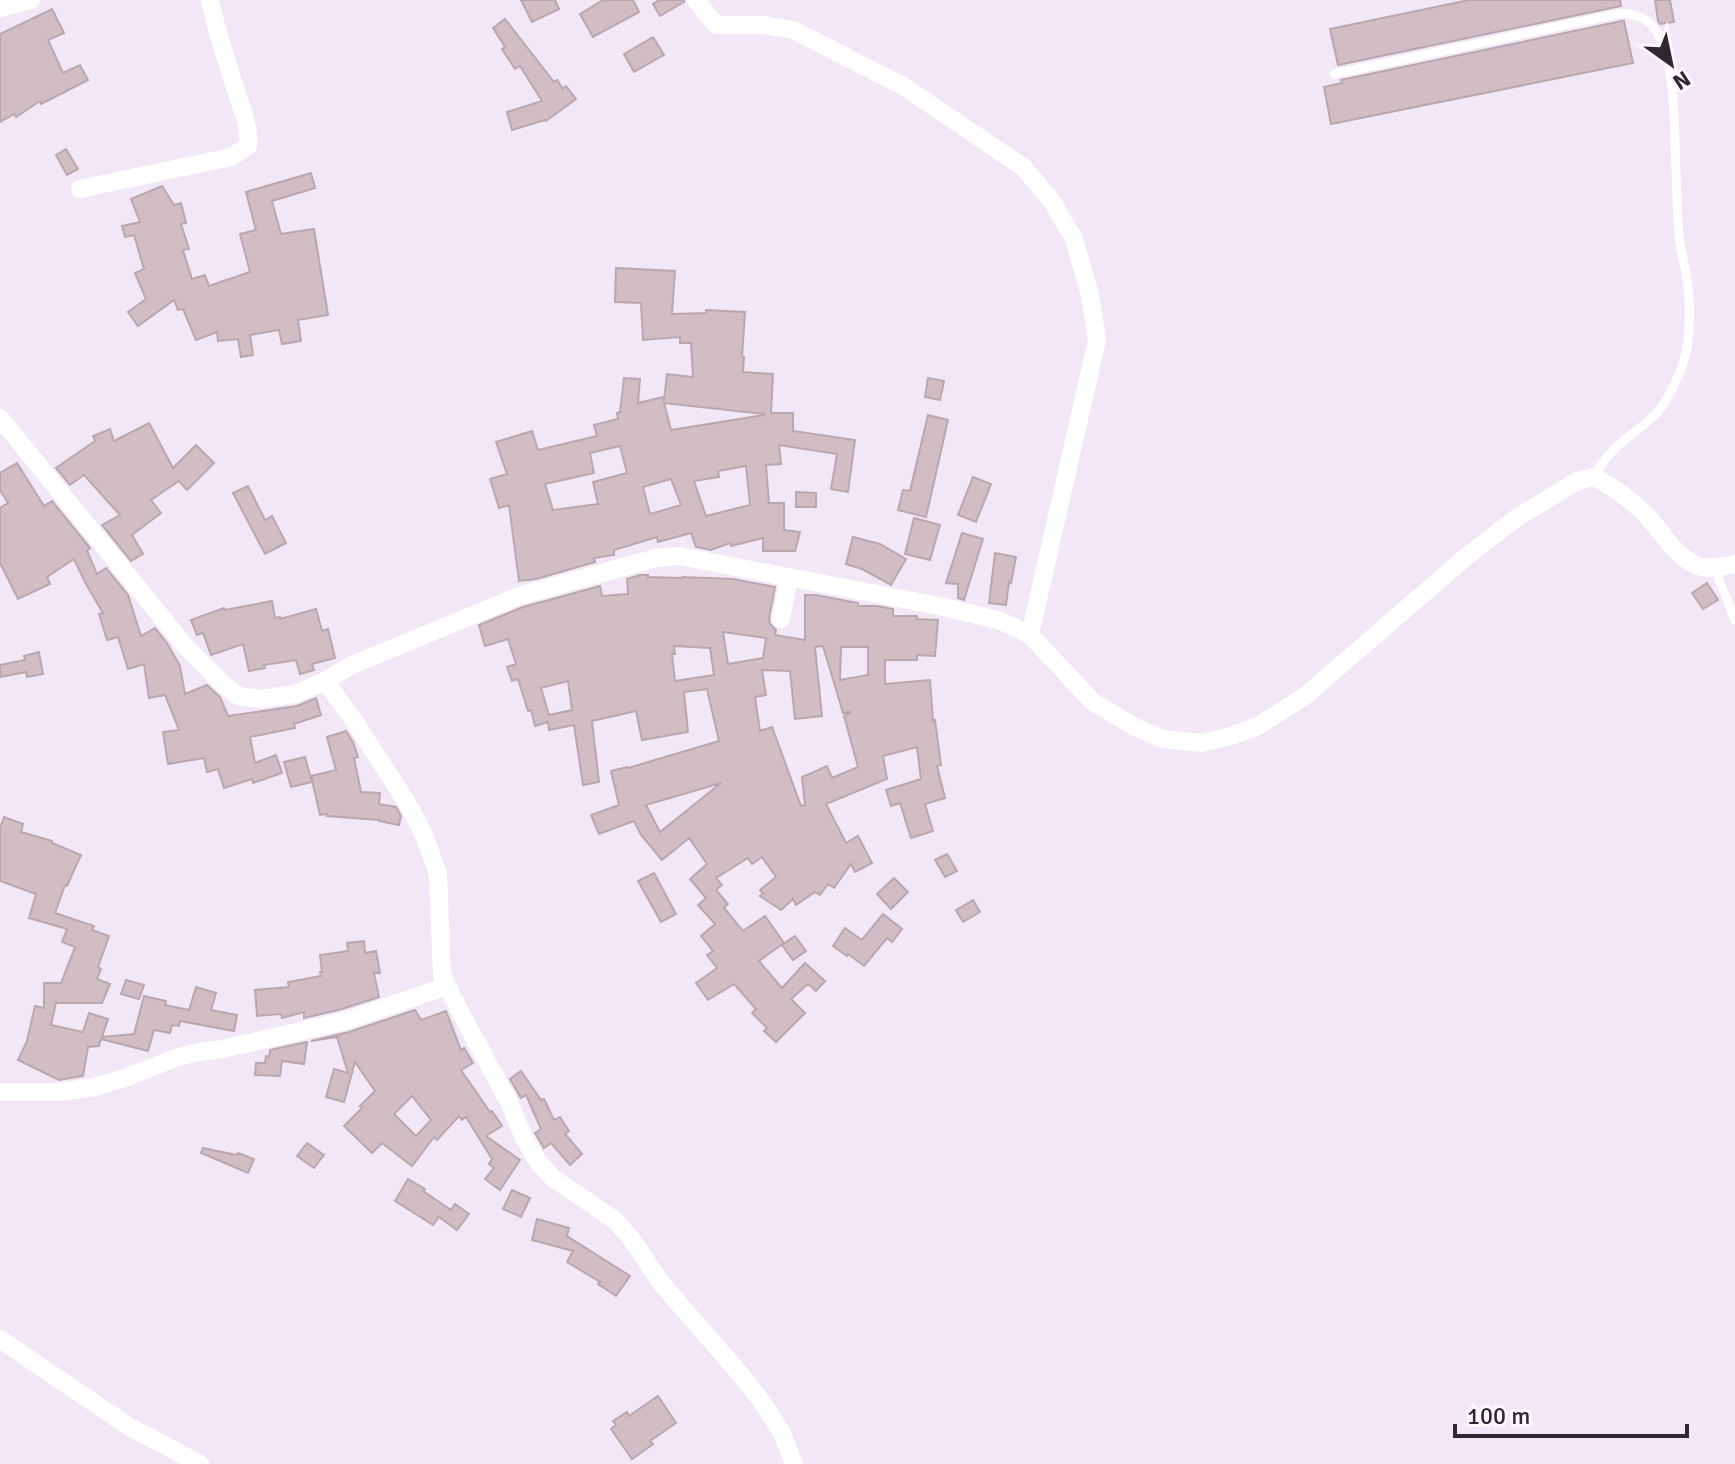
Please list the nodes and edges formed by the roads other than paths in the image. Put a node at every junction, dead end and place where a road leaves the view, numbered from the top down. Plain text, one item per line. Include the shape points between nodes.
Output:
1 (31, 0) edge
2 (210, 0) edge
3 (696, 0) edge
4 (0, 8) edge
5 (1334, 74) dead end
6 (80, 189) dead end
7 (0, 418) edge
8 (8, 442) edge
9 (1594, 477) junction
10 (1735, 564) edge
11 (1714, 567) junction
12 (789, 577) junction
13 (781, 619) dead end
14 (1735, 620) edge
15 (1030, 635) junction
16 (325, 681) junction
17 (447, 986) junction
18 (0, 1092) edge
19 (0, 1339) edge
20 (200, 1464) edge
21 (794, 1464) edge

1 - 4 street
2 - 6 street via 245,118 248,146 231,157
3 - 15 street via 716,25 793,30 903,86 1023,167 1074,239 1097,340
5 - 9 lane via 1622,13 1649,21 1659,36 1669,66 1674,113 1679,241 1687,277 1686,353 1655,415 1604,458
7 - 8 street
8 - 16 street via 129,575 185,646 238,696 295,694
9 - 11 street via 1628,498 1686,559
9 - 15 street via 1577,481 1515,519 1305,696 1258,726 1231,736 1201,743 1163,739 1135,727 1093,702
10 - 11 street
11 - 14 lane
12 - 13 street
12 - 15 street via 944,607 1001,621
12 - 16 street via 679,556 656,558 519,596
16 - 17 street via 424,835 438,874 442,975
17 - 18 street via 345,1021 178,1057 94,1087
17 - 21 street via 538,1162 568,1190 616,1221 633,1241 670,1295 762,1402
19 - 20 street via 128,1426

